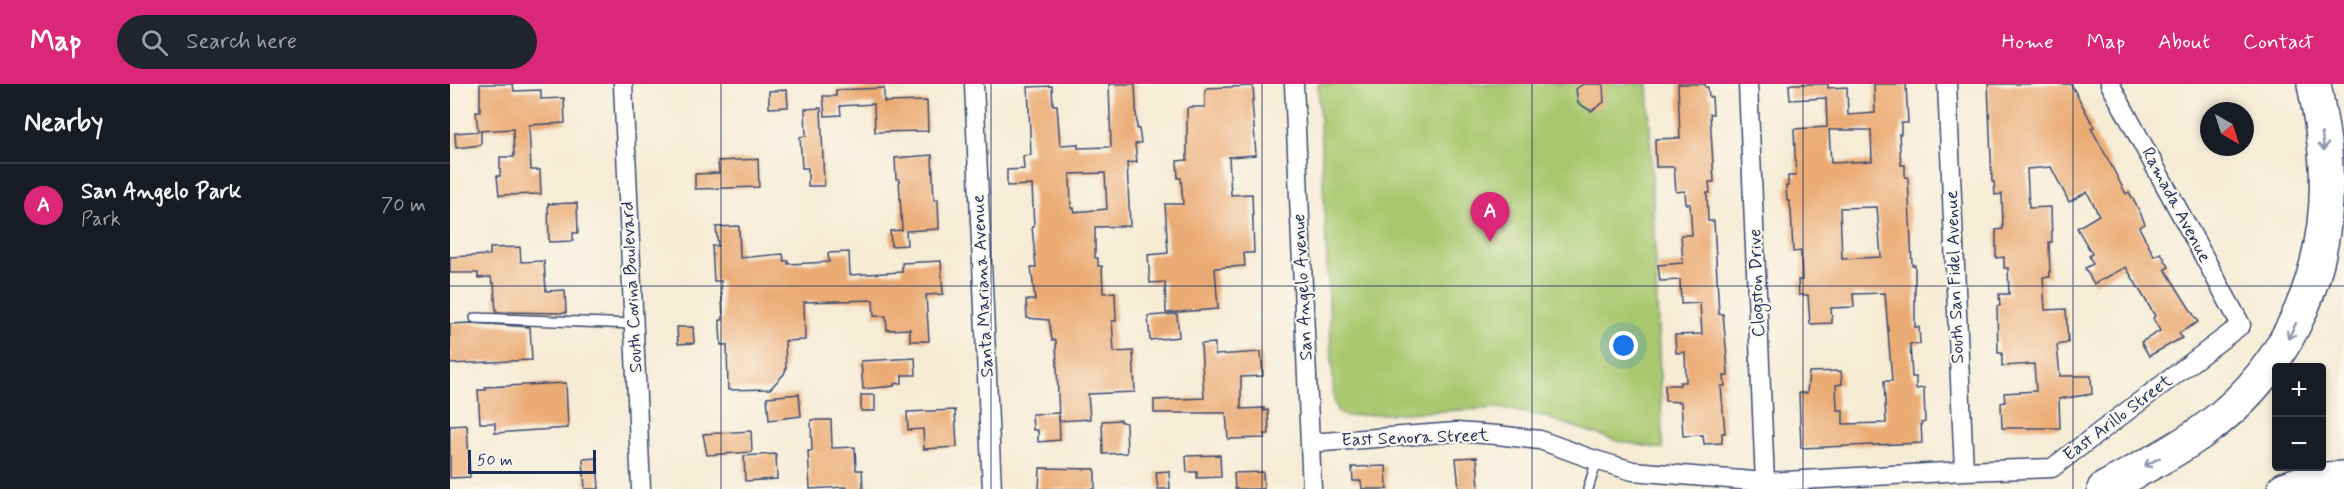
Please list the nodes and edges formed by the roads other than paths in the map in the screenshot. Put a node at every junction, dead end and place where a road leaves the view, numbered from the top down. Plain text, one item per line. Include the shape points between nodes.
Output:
1 (623, 84) edge
2 (974, 84) edge
3 (1294, 84) edge
4 (1748, 84) edge
5 (1947, 84) edge
6 (2110, 84) edge
7 (2314, 84) edge
8 (475, 318) dead end
9 (634, 324) junction
10 (2241, 325) joint
11 (1310, 443) junction
12 (1597, 460) junction
13 (1964, 471) junction
14 (2344, 478) edge
15 (1765, 482) junction
16 (641, 489) edge
17 (992, 489) edge
18 (1312, 489) edge
19 (1588, 489) edge
20 (2104, 489) edge
21 (2284, 489) edge

1 - 9 street, South Covina Boulevard
2 - 17 street, Santa Mariana Avenue
3 - 11 street, San Angelo Avenue
4 - 15 street, Clogston Drive
5 - 13 street, South San Fidel Avenue
6 - 10 street, Ramada Avenue
7 -> 20 highway via 2326,162 2326,218 2316,270 2295,325 2264,374 2222,417
8 - 9 lane
9 - 16 street, South Covina Boulevard
10 - 13 street, East Arillo Street via 2052,468
11 - 12 street, East Senora Street via 1456,432 1540,440
11 - 18 street, San Angelo Avenue
12 - 15 street, East Senora Street via 1633,471
12 - 19 lane
13 - 15 street, East Arillo Street
14 - 21 highway via 2309,480

